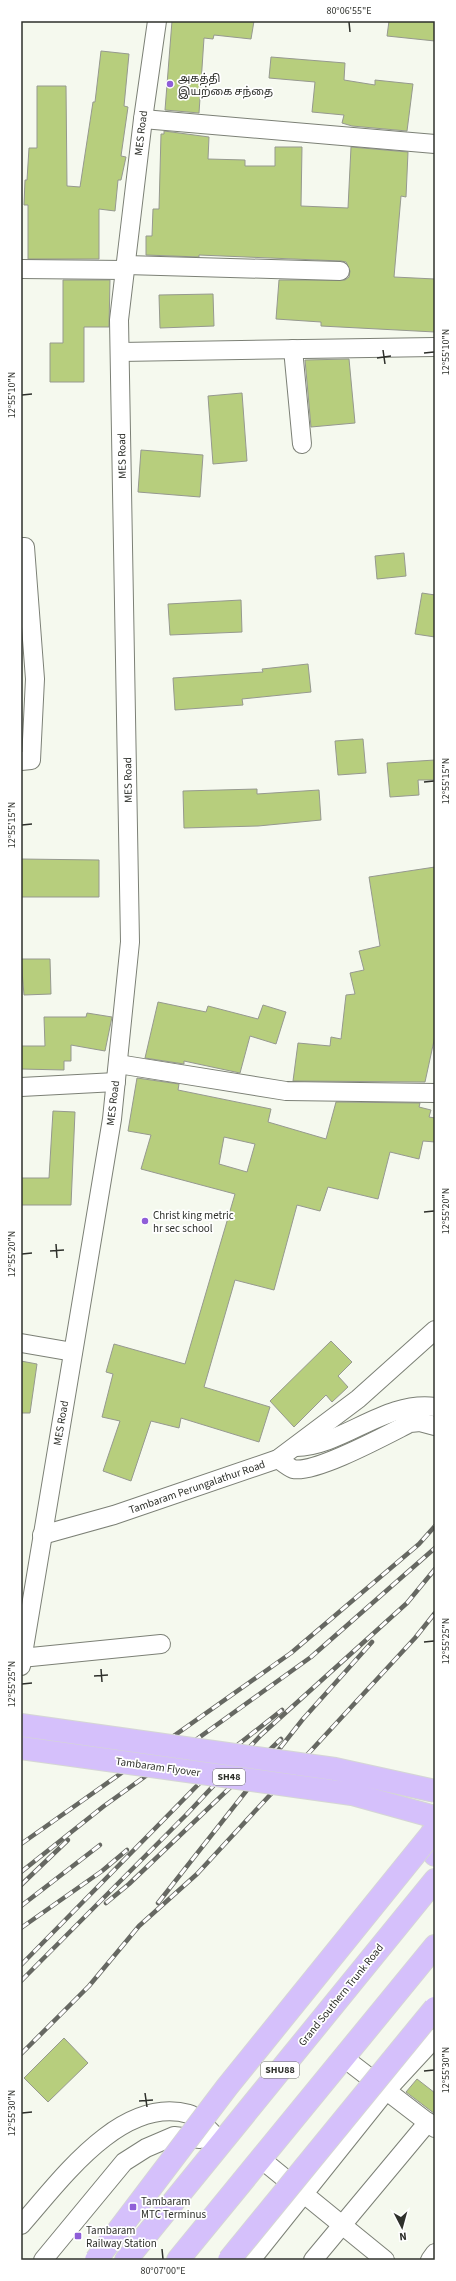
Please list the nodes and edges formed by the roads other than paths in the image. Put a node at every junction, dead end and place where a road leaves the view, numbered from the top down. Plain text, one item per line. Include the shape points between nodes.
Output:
1 (157, 21) edge
2 (143, 120) junction
3 (435, 144) edge
4 (126, 268) junction
5 (21, 269) edge
6 (340, 271) dead end
7 (435, 347) edge
8 (293, 349) junction
9 (120, 352) junction
10 (302, 444) dead end
11 (21, 547) edge
12 (21, 761) edge
13 (118, 1064) junction
14 (116, 1082) junction
15 (21, 1087) edge
16 (435, 1093) edge
17 (435, 1330) edge
18 (21, 1343) edge
19 (73, 1352) junction
20 (435, 1407) edge
21 (435, 1426) edge
22 (293, 1448) junction
23 (278, 1459) junction
24 (42, 1535) junction
25 (161, 1644) dead end
26 (22, 1661) edge
27 (21, 1725) edge
28 (21, 1748) edge
29 (435, 1791) edge
30 (434, 1823) edge
31 (435, 1855) edge
32 (435, 1880) edge
33 (435, 1946) edge
34 (435, 2008) edge
35 (435, 2038) edge
36 (344, 2058) junction
37 (386, 2091) junction
38 (191, 2114) junction
39 (431, 2125) edge
40 (174, 2136) junction
41 (221, 2142) junction
42 (261, 2159) junction
43 (305, 2194) junction
44 (342, 2224) junction
45 (21, 2225) edge
46 (435, 2253) edge
47 (43, 2260) edge
48 (96, 2260) edge
49 (126, 2260) edge
50 (178, 2260) edge
51 (229, 2260) edge
52 (251, 2260) edge
53 (313, 2260) edge
54 (385, 2260) edge
55 (430, 2260) edge

1 - 2 street, MES Road
2 - 3 street
2 - 4 street, MES Road
4 - 5 street
4 - 6 street
4 - 9 street, MES Road via 119,320
7 - 8 street
8 - 9 street
8 - 10 street
9 - 13 street, MES Road via 130,942
11 - 12 street via 25,547 27,559 35,680 31,760
13 - 14 street, MES Road
13 - 16 street via 286,1091
14 - 15 street
14 - 19 street, MES Road via 111,1127
17 - 22 street, Tambaram Perungalathur Road via 358,1399
18 - 19 street
19 - 24 street, MES Road
20 - 22 street via 420,1405 372,1420 312,1447
21 - 23 street via 420,1422 410,1423 350,1453 305,1469 293,1468
22 - 23 street, Tambaram Perungalathur Road
23 - 24 street, Tambaram Perungalathur Road via 114,1515
24 - 26 street
25 - 26 street
27 - 29 main road, SH48, bridge via 336,1769
28 - 30 main road, Tambaram Flyover / SH48, bridge via 352,1794
30 - 31 main road
30 - 48 main road, bridge via 227,2087
32 - 41 main road, Grand Southern Trunk Road / SHU88
33 - 36 main road
34 - 51 main road, bridge
35 - 37 street
36 - 37 street
36 - 42 main road
37 - 39 street
37 - 43 street
38 - 40 street
38 - 41 street
38 - 45 street via 159,2111 128,2120 96,2143
39 - 44 street
40 - 41 street
40 - 47 street via 146,2148 124,2162
41 - 49 main road, Grand Southern Trunk Road / SHU88
42 - 43 street
42 - 50 main road
43 - 44 street
43 - 52 street
44 - 53 street
44 - 54 street
46 - 55 street

